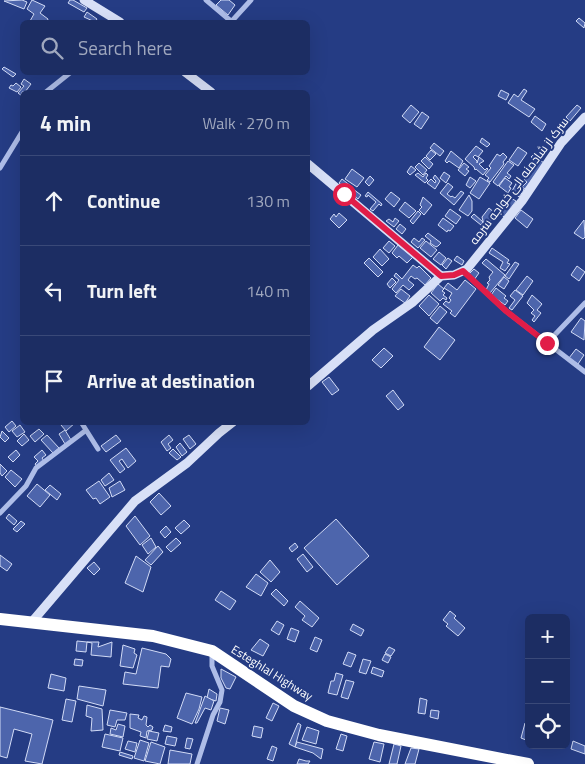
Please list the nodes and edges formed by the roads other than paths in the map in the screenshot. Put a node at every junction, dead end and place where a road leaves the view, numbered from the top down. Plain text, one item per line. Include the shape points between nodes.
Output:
1 (84, 0) edge
2 (206, 0) edge
3 (250, 0) edge
4 (117, 20) edge
5 (230, 20) edge
6 (234, 20) edge
7 (67, 75) edge
8 (190, 75) edge
9 (48, 90) edge
10 (208, 90) edge
11 (585, 117) edge
12 (20, 135) edge
13 (310, 166) edge
14 (0, 168) edge
15 (463, 271) junction
16 (441, 276) junction
17 (585, 302) edge
18 (547, 343) junction
19 (585, 372) edge
20 (310, 384) edge
21 (82, 425) edge
22 (229, 425) edge
23 (85, 431) junction
24 (98, 450) dead end
25 (0, 514) edge
26 (0, 619) edge
27 (31, 623) junction
28 (212, 651) junction
29 (197, 764) edge
30 (528, 764) edge

1 - 4 street
2 - 5 street
3 - 6 street
7 - 9 street
8 - 10 street
11 - 15 street, سرک از شادمنه الی خواجه سرمه via 561,143 522,201
12 - 14 street
13 - 16 street
15 - 16 street
15 - 18 street
16 - 20 street
17 - 18 street
18 - 19 street
21 - 23 street
22 - 27 street via 187,464 135,502
23 - 24 street
23 - 25 street via 36,468 26,486
26 - 27 highway, Esteghlal Highway
27 - 28 highway, Esteghlal Highway via 153,636
28 - 29 street via 212,666 222,690
28 - 30 highway, Esteghlal Highway via 294,706 327,721 378,735

